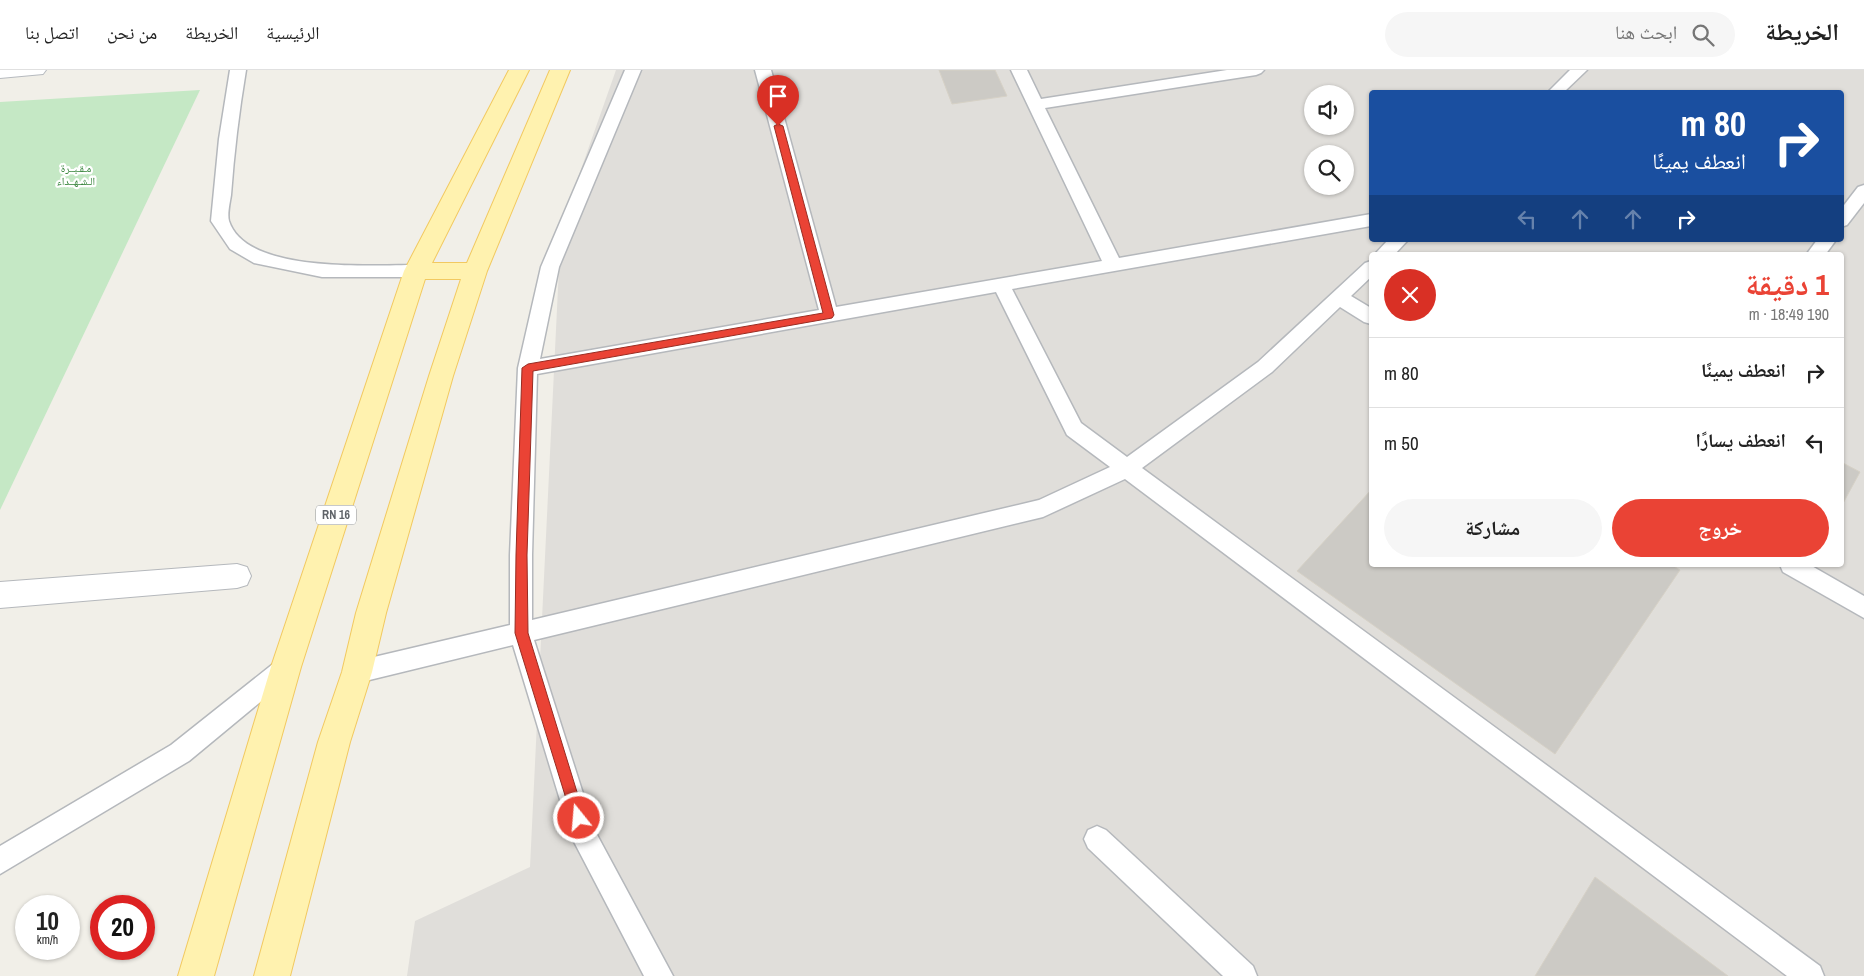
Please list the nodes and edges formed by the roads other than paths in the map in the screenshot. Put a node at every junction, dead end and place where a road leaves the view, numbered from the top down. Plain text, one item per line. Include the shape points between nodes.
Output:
1 (36, 70) edge
2 (238, 70) edge
3 (519, 70) edge
4 (560, 70) edge
5 (633, 70) edge
6 (763, 70) edge
7 (1018, 70) edge
8 (1256, 70) edge
9 (1579, 70) edge
10 (0, 72) edge
11 (1557, 90) edge
12 (1036, 105) junction
13 (1864, 191) edge
14 (1844, 217) edge
15 (1369, 220) edge
16 (1397, 242) edge
17 (1825, 242) edge
18 (1386, 252) edge
19 (1817, 252) edge
20 (1113, 265) junction
21 (1369, 268) edge
22 (416, 271) junction
23 (476, 271) junction
24 (1001, 285) junction
25 (1339, 297) junction
26 (829, 315) junction
27 (1369, 316) edge
28 (528, 368) junction
29 (1126, 469) junction
30 (1794, 567) edge
31 (237, 576) dead end
32 (0, 595) edge
33 (1864, 608) edge
34 (522, 633) junction
35 (286, 667) junction
36 (357, 672) junction
37 (1097, 839) dead end
38 (0, 862) edge
39 (196, 976) edge
40 (272, 976) edge
41 (659, 976) edge
42 (1243, 976) edge
43 (1810, 976) edge

1 - 10 street
2 - 22 lane via 227,139 220,222 236,245 260,259 322,270
3 - 22 main road, RN 16
4 - 23 main road
5 - 28 lane via 550,267
6 - 26 lane
7 - 12 lane
8 - 12 lane
9 - 11 lane
12 - 20 lane
13 - 14 lane
15 - 20 lane
16 - 18 lane
17 - 19 lane
20 - 24 lane
21 - 25 lane
22 - 23 main road
22 - 35 main road, RN 16
23 - 36 main road via 441,376 371,613
24 - 26 lane
24 - 29 lane via 1074,429
25 - 27 lane
25 - 29 lane via 1265,366
26 - 28 lane
28 - 34 lane via 521,555
29 - 34 lane via 1043,508
29 - 43 lane
30 - 33 lane
31 - 32 street
34 - 36 lane
34 - 41 lane via 584,836
35 - 38 lane via 180,753
35 - 39 main road, RN 16
36 - 40 main road via 334,742
37 - 42 lane

